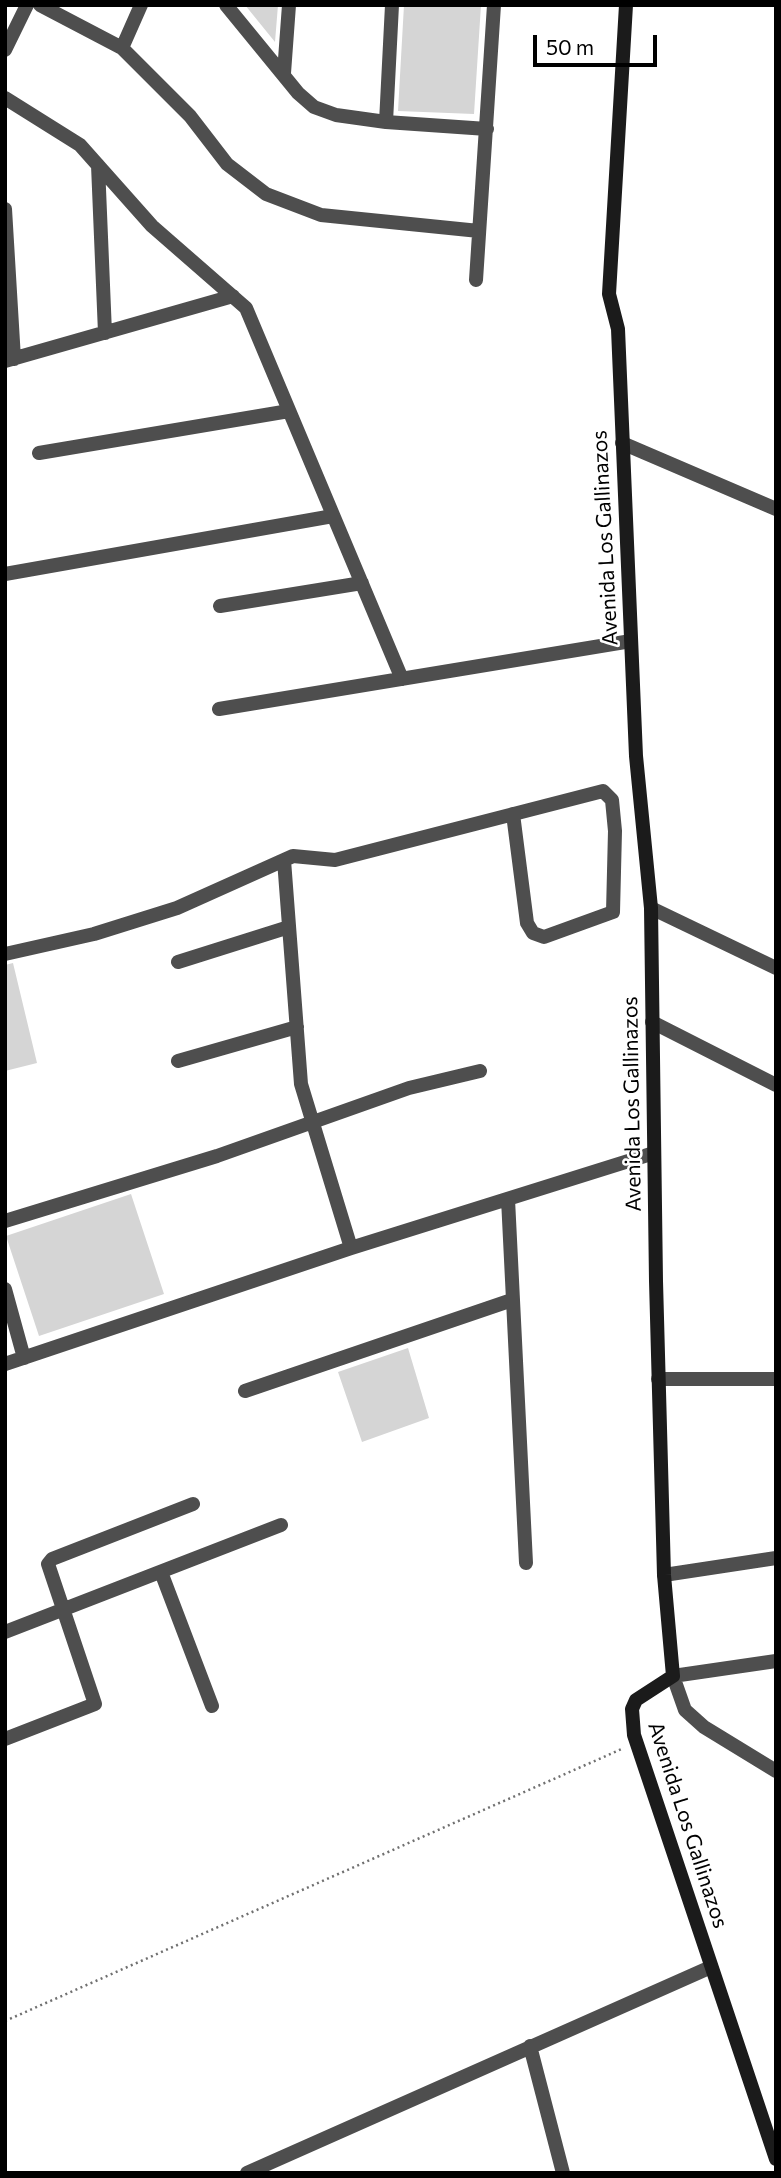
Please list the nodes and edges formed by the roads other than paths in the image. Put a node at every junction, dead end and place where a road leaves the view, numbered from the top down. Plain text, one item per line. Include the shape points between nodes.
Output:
1 (27, 5) edge
2 (40, 5) edge
3 (141, 5) edge
4 (226, 5) edge
5 (289, 5) edge
6 (393, 5) edge
7 (494, 5) edge
8 (626, 5) edge
9 (122, 48) junction
10 (5, 50) edge
11 (284, 73) junction
12 (5, 98) edge
13 (386, 122) junction
14 (487, 129) junction
15 (98, 165) junction
16 (5, 209) edge
17 (479, 231) junction
18 (477, 280) dead end
19 (233, 296) junction
20 (104, 333) junction
21 (10, 360) edge
22 (289, 411) junction
23 (622, 443) junction
24 (39, 453) dead end
25 (776, 509) edge
26 (333, 516) junction
27 (5, 573) edge
28 (362, 583) junction
29 (220, 606) dead end
30 (631, 641) junction
31 (402, 679) junction
32 (219, 709) dead end
33 (513, 814) junction
34 (284, 860) junction
35 (651, 908) junction
36 (289, 927) junction
37 (5, 954) edge
38 (178, 962) dead end
39 (776, 968) edge
40 (652, 1022) junction
41 (297, 1027) junction
42 (178, 1061) dead end
43 (480, 1070) dead end
44 (776, 1085) edge
45 (311, 1122) junction
46 (650, 1154) junction
47 (508, 1199) junction
48 (5, 1221) edge
49 (351, 1248) junction
50 (5, 1289) edge
51 (512, 1300) junction
52 (24, 1358) junction
53 (5, 1364) edge
54 (776, 1378) edge
55 (659, 1379) junction
56 (245, 1391) dead end
57 (193, 1504) dead end
58 (281, 1525) dead end
59 (776, 1558) edge
60 (526, 1563) dead end
61 (161, 1572) junction
62 (664, 1575) junction
63 (63, 1610) junction
64 (5, 1632) edge
65 (776, 1661) edge
66 (673, 1676) junction
67 (212, 1706) dead end
68 (5, 1739) edge
69 (776, 1771) edge
70 (711, 1967) junction
71 (530, 2046) junction
72 (776, 2159) edge
73 (247, 2173) edge
74 (563, 2173) edge

1 - 10 street
2 - 9 street
3 - 9 street
4 - 11 street
5 - 11 street
6 - 13 street
7 - 14 street
8 - 23 street, Avenida Los Gallinazos via 609,294 618,329
9 - 17 street via 190,116 227,164 266,194 320,215
11 - 13 street via 314,107
12 - 15 street via 80,145
13 - 14 street
14 - 17 street
15 - 19 street via 152,226
15 - 20 street
16 - 21 street
17 - 18 street
19 - 20 street
19 - 22 street via 246,308
20 - 21 street
22 - 24 street
22 - 26 street
23 - 25 street
23 - 30 street, Avenida Los Gallinazos
26 - 27 street
26 - 28 street
28 - 29 street
28 - 31 street
30 - 31 street
30 - 35 street, Avenida Los Gallinazos via 636,756
31 - 32 street
33 - 33 street via 527,923 533,933 544,937 613,912 615,831 608,794 603,791
33 - 34 street via 335,860 293,856
34 - 36 street
34 - 37 street via 177,908 94,934
35 - 39 street
35 - 40 street, Avenida Los Gallinazos
36 - 38 street
36 - 41 street
40 - 44 street
40 - 46 street, Avenida Los Gallinazos
41 - 42 street
41 - 45 street via 301,1084
43 - 45 street via 409,1088
45 - 48 street
45 - 49 street
46 - 47 street
46 - 55 street, Avenida Los Gallinazos
47 - 49 street
47 - 51 street
49 - 52 street
50 - 52 street
51 - 56 street
51 - 60 street
52 - 53 street
54 - 55 street
55 - 62 street, Avenida Los Gallinazos
57 - 63 street via 52,1559 48,1564
58 - 61 street
59 - 62 street
61 - 63 street
61 - 67 street
62 - 66 street, Avenida Los Gallinazos
63 - 64 street
63 - 68 street via 95,1704
65 - 66 street
66 - 69 street via 685,1710 704,1727
66 - 70 street, Avenida Los Gallinazos via 636,1700 632,1709 636,1743
70 - 71 street
70 - 72 street, Avenida Los Gallinazos
71 - 73 street
71 - 74 street

